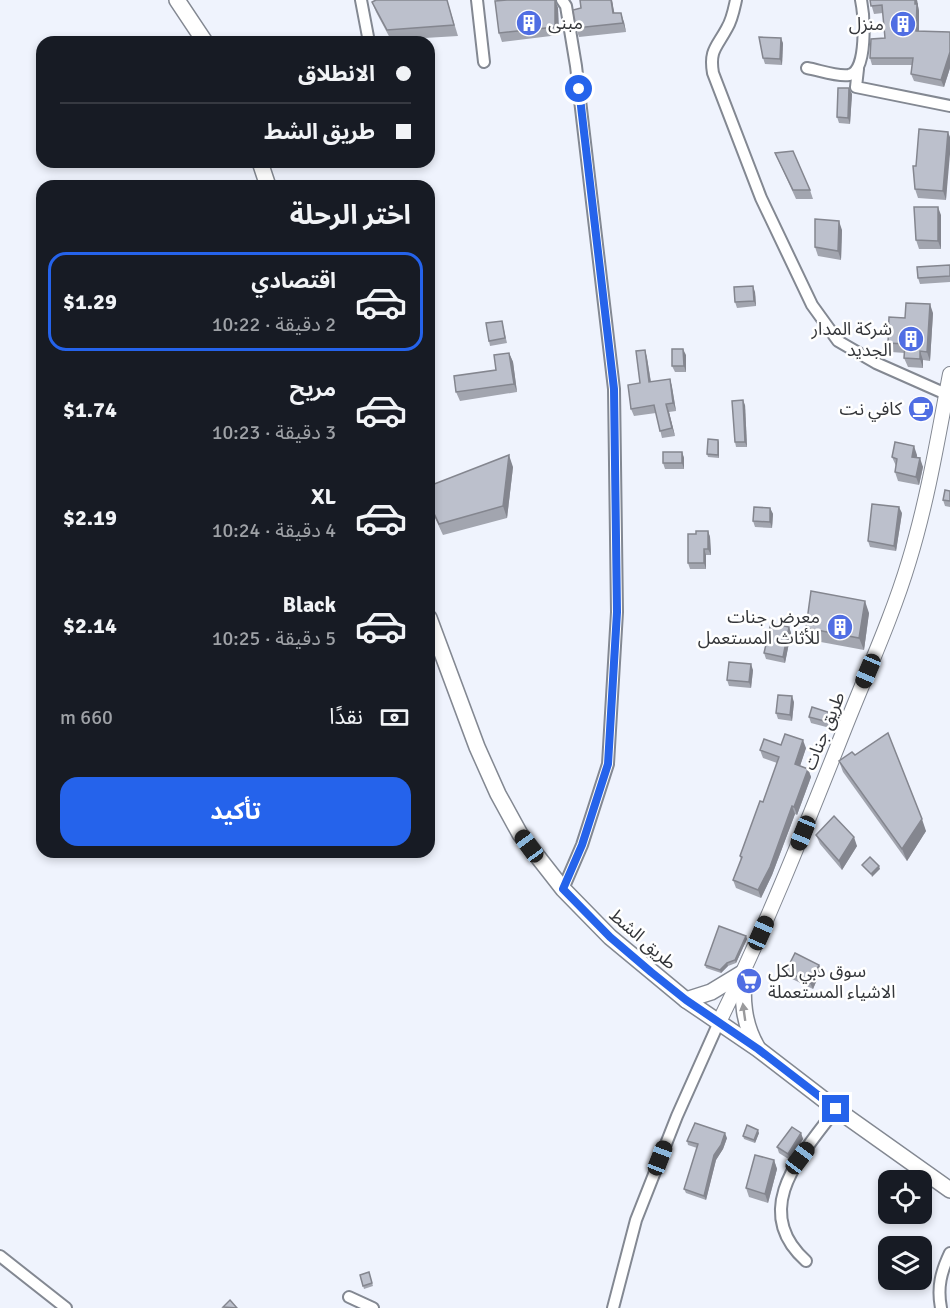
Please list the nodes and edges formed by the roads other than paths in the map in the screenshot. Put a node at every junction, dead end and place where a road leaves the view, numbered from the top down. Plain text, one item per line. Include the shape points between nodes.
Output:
1 (177, 0) edge
2 (361, 0) edge
3 (477, 0) edge
4 (562, 0) edge
5 (726, 0) edge
6 (736, 0) edge
7 (861, 0) edge
8 (732, 17) junction
9 (201, 36) edge
10 (368, 36) edge
11 (484, 62) dead end
12 (807, 68) dead end
13 (858, 69) junction
14 (950, 106) edge
15 (950, 374) edge
16 (946, 394) junction
17 (435, 634) edge
18 (563, 889) junction
19 (744, 972) junction
20 (686, 1000) junction
21 (719, 1022) junction
22 (758, 1049) junction
23 (836, 1109) junction
24 (950, 1190) edge
25 (950, 1253) edge
26 (0, 1256) edge
27 (806, 1261) dead end
28 (349, 1297) dead end
29 (66, 1308) edge
30 (373, 1308) edge
31 (613, 1308) edge
32 (941, 1308) edge

1 - 9 main road
2 - 10 street
3 - 11 street
4 - 18 street via 576,66 614,389 617,612 608,764
5 - 8 street
6 - 8 street
7 - 13 street via 864,17
8 - 16 street via 714,47 713,73 761,198 812,305 838,341 876,363
12 - 13 street via 845,75
13 - 14 street via 856,87
15 - 16 street, طريق جنات
16 - 19 street, طريق جنات via 909,562
17 - 18 main road, طريق الشط via 498,794 520,834
18 - 20 main road, طريق الشط via 617,944
19 - 20 main road via 711,993
19 - 21 street, طريق جنات
22 -> 19 main road via 743,1007
20 - 21 main road, طريق الشط
21 - 22 main road, طريق الشط
21 - 31 street via 636,1220
22 - 23 main road, طريق الشط
23 - 24 main road, طريق الشط
23 - 27 street via 800,1158 781,1200 784,1234
25 - 32 street via 940,1274
26 - 29 street
28 - 30 street

